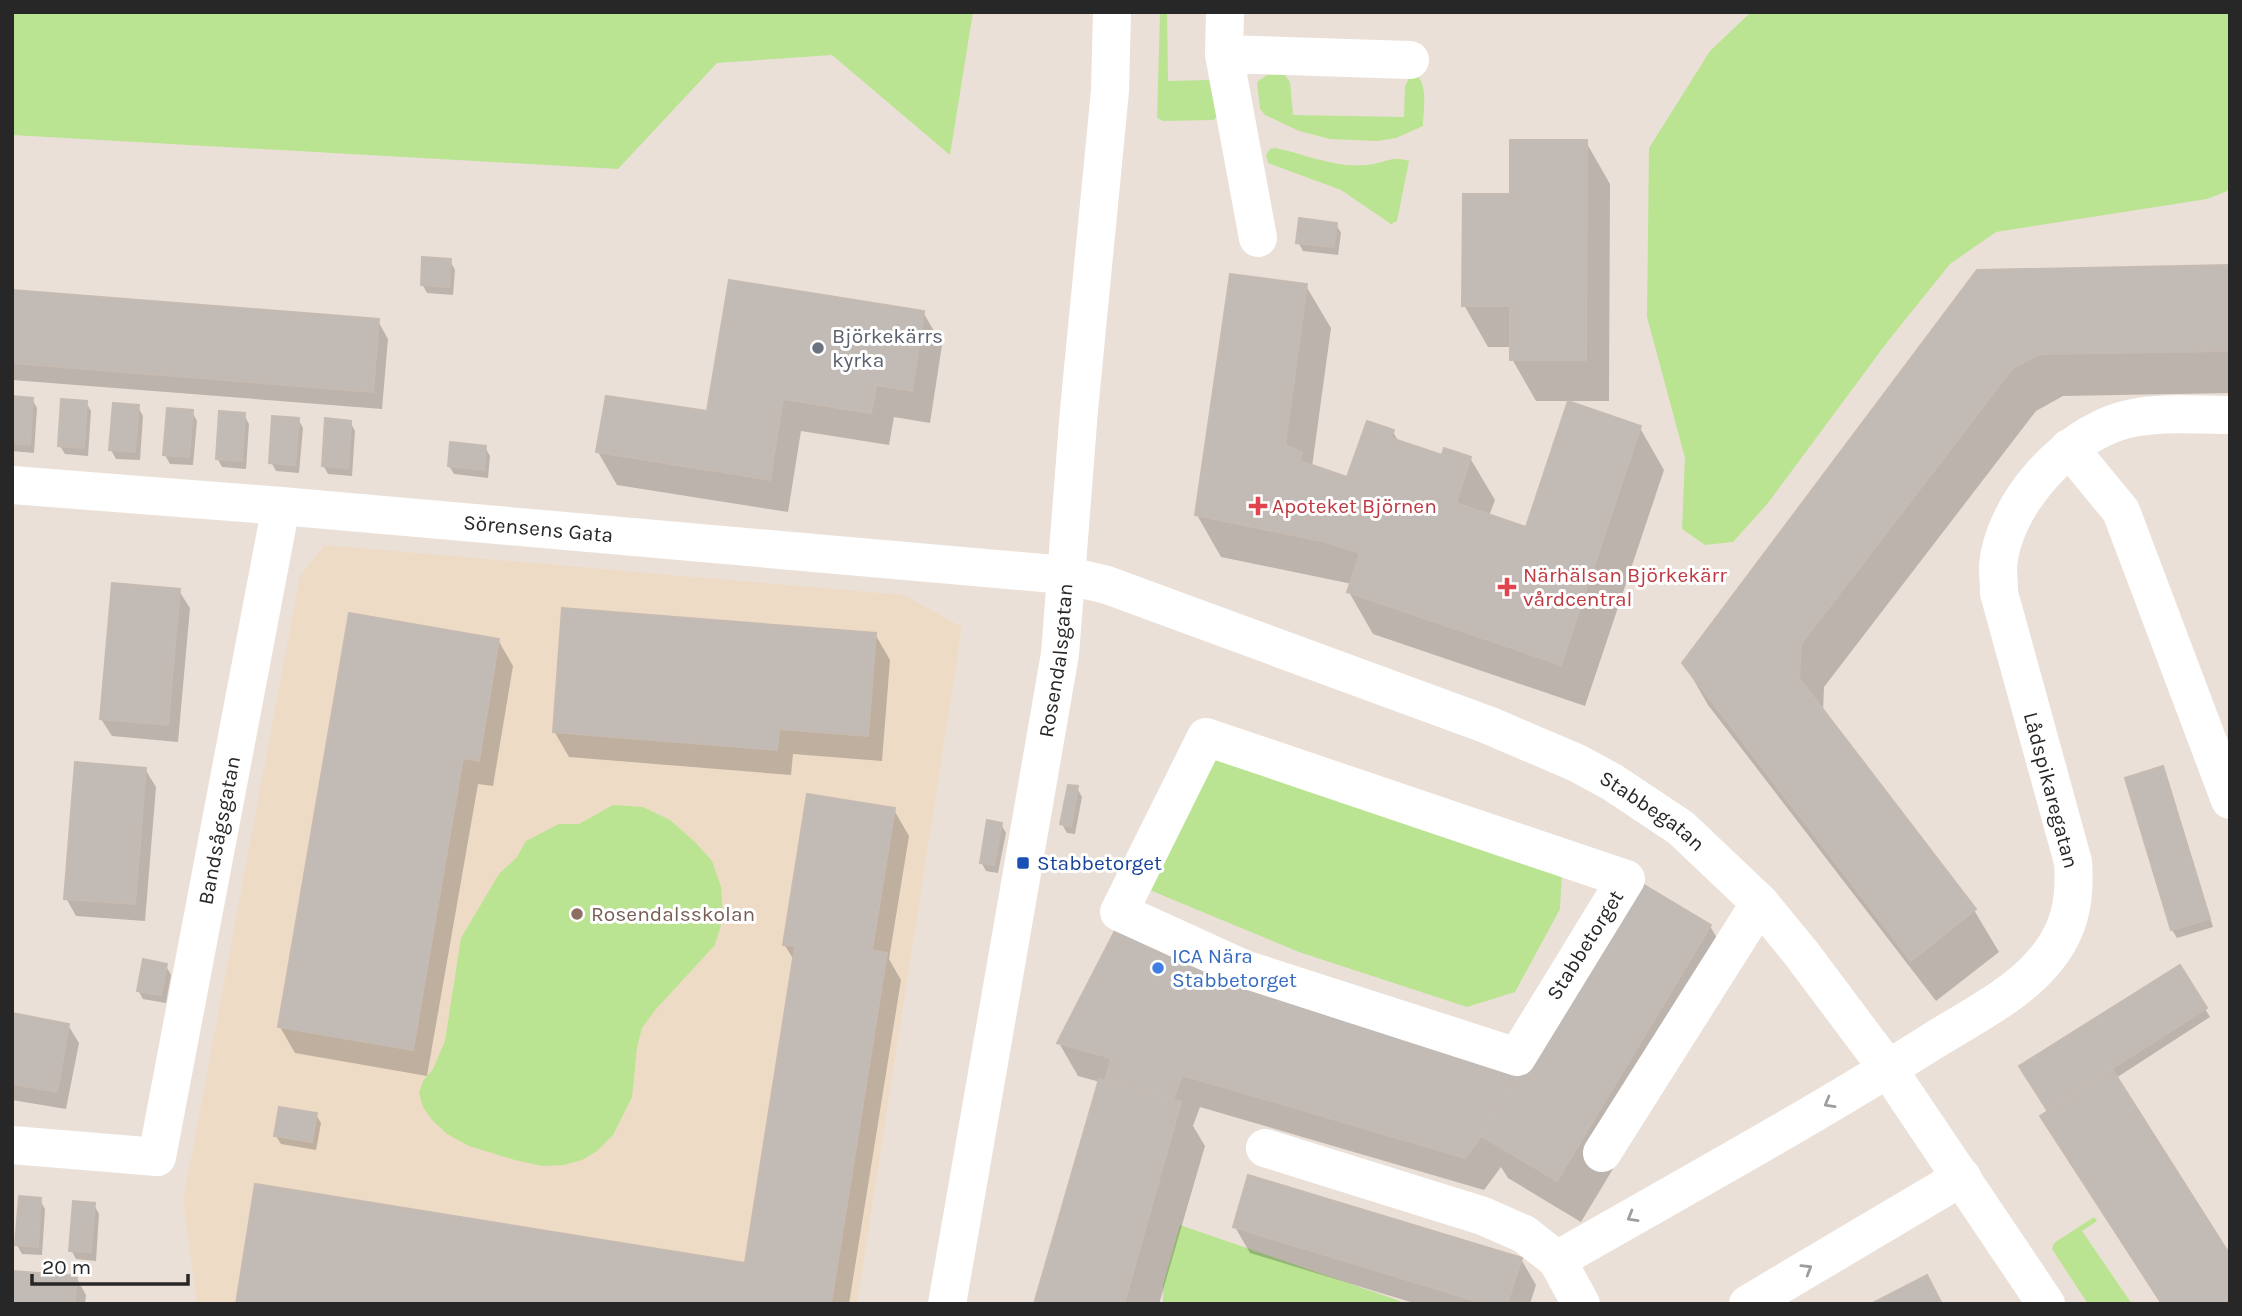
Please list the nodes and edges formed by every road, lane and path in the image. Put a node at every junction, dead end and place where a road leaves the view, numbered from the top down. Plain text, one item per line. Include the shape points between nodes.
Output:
1 (1112, 12) edge
2 (1225, 12) edge
3 (1224, 54) junction
4 (1410, 60) dead end
5 (1258, 239) dead end
6 (2230, 415) edge
7 (2069, 448) junction
8 (12, 485) edge
9 (281, 506) junction
10 (1065, 575) junction
11 (2230, 800) edge
12 (1760, 903) junction
13 (1517, 1057) joint
14 (1888, 1069) junction
15 (12, 1145) edge
16 (1265, 1148) dead end
17 (1602, 1153) dead end
18 (1962, 1177) junction
19 (1556, 1261) junction
20 (947, 1304) edge
21 (1581, 1304) edge
22 (1748, 1304) edge
23 (2046, 1304) edge

1 - 10 street, Rosendalsgatan via 1104,168
2 - 3 street
3 - 4 street
3 - 5 street
6 - 7 street, Lådspikaregatan via 2152,415 2092,432
7 - 11 street via 2121,511
7 - 14 street, Lådspikaregatan via 2040,475 2022,501 1998,565 1999,593 2073,862 2075,888 2069,918 2057,945 2024,983
8 - 9 street, Sörensens Gata
9 - 10 street, Sörensens Gata
9 - 15 street, Bandsågsgatan via 157,1157
10 - 12 street, Stabbegatan via 1107,585 1274,645 1577,763 1681,828
10 - 20 street, Rosendalsgatan via 1060,654
12 - 14 street, Stabbegatan
12 - 17 street
13 - 13 street, Stabbetorget via 1244,970 1119,912 1206,737 1626,879
14 - 18 street, Stabbegatan
14 -> 19 street, Lådspikaregatan
16 - 19 street via 1483,1216 1524,1234
22 -> 18 street
18 - 23 street, Stabbegatan
19 - 21 street

